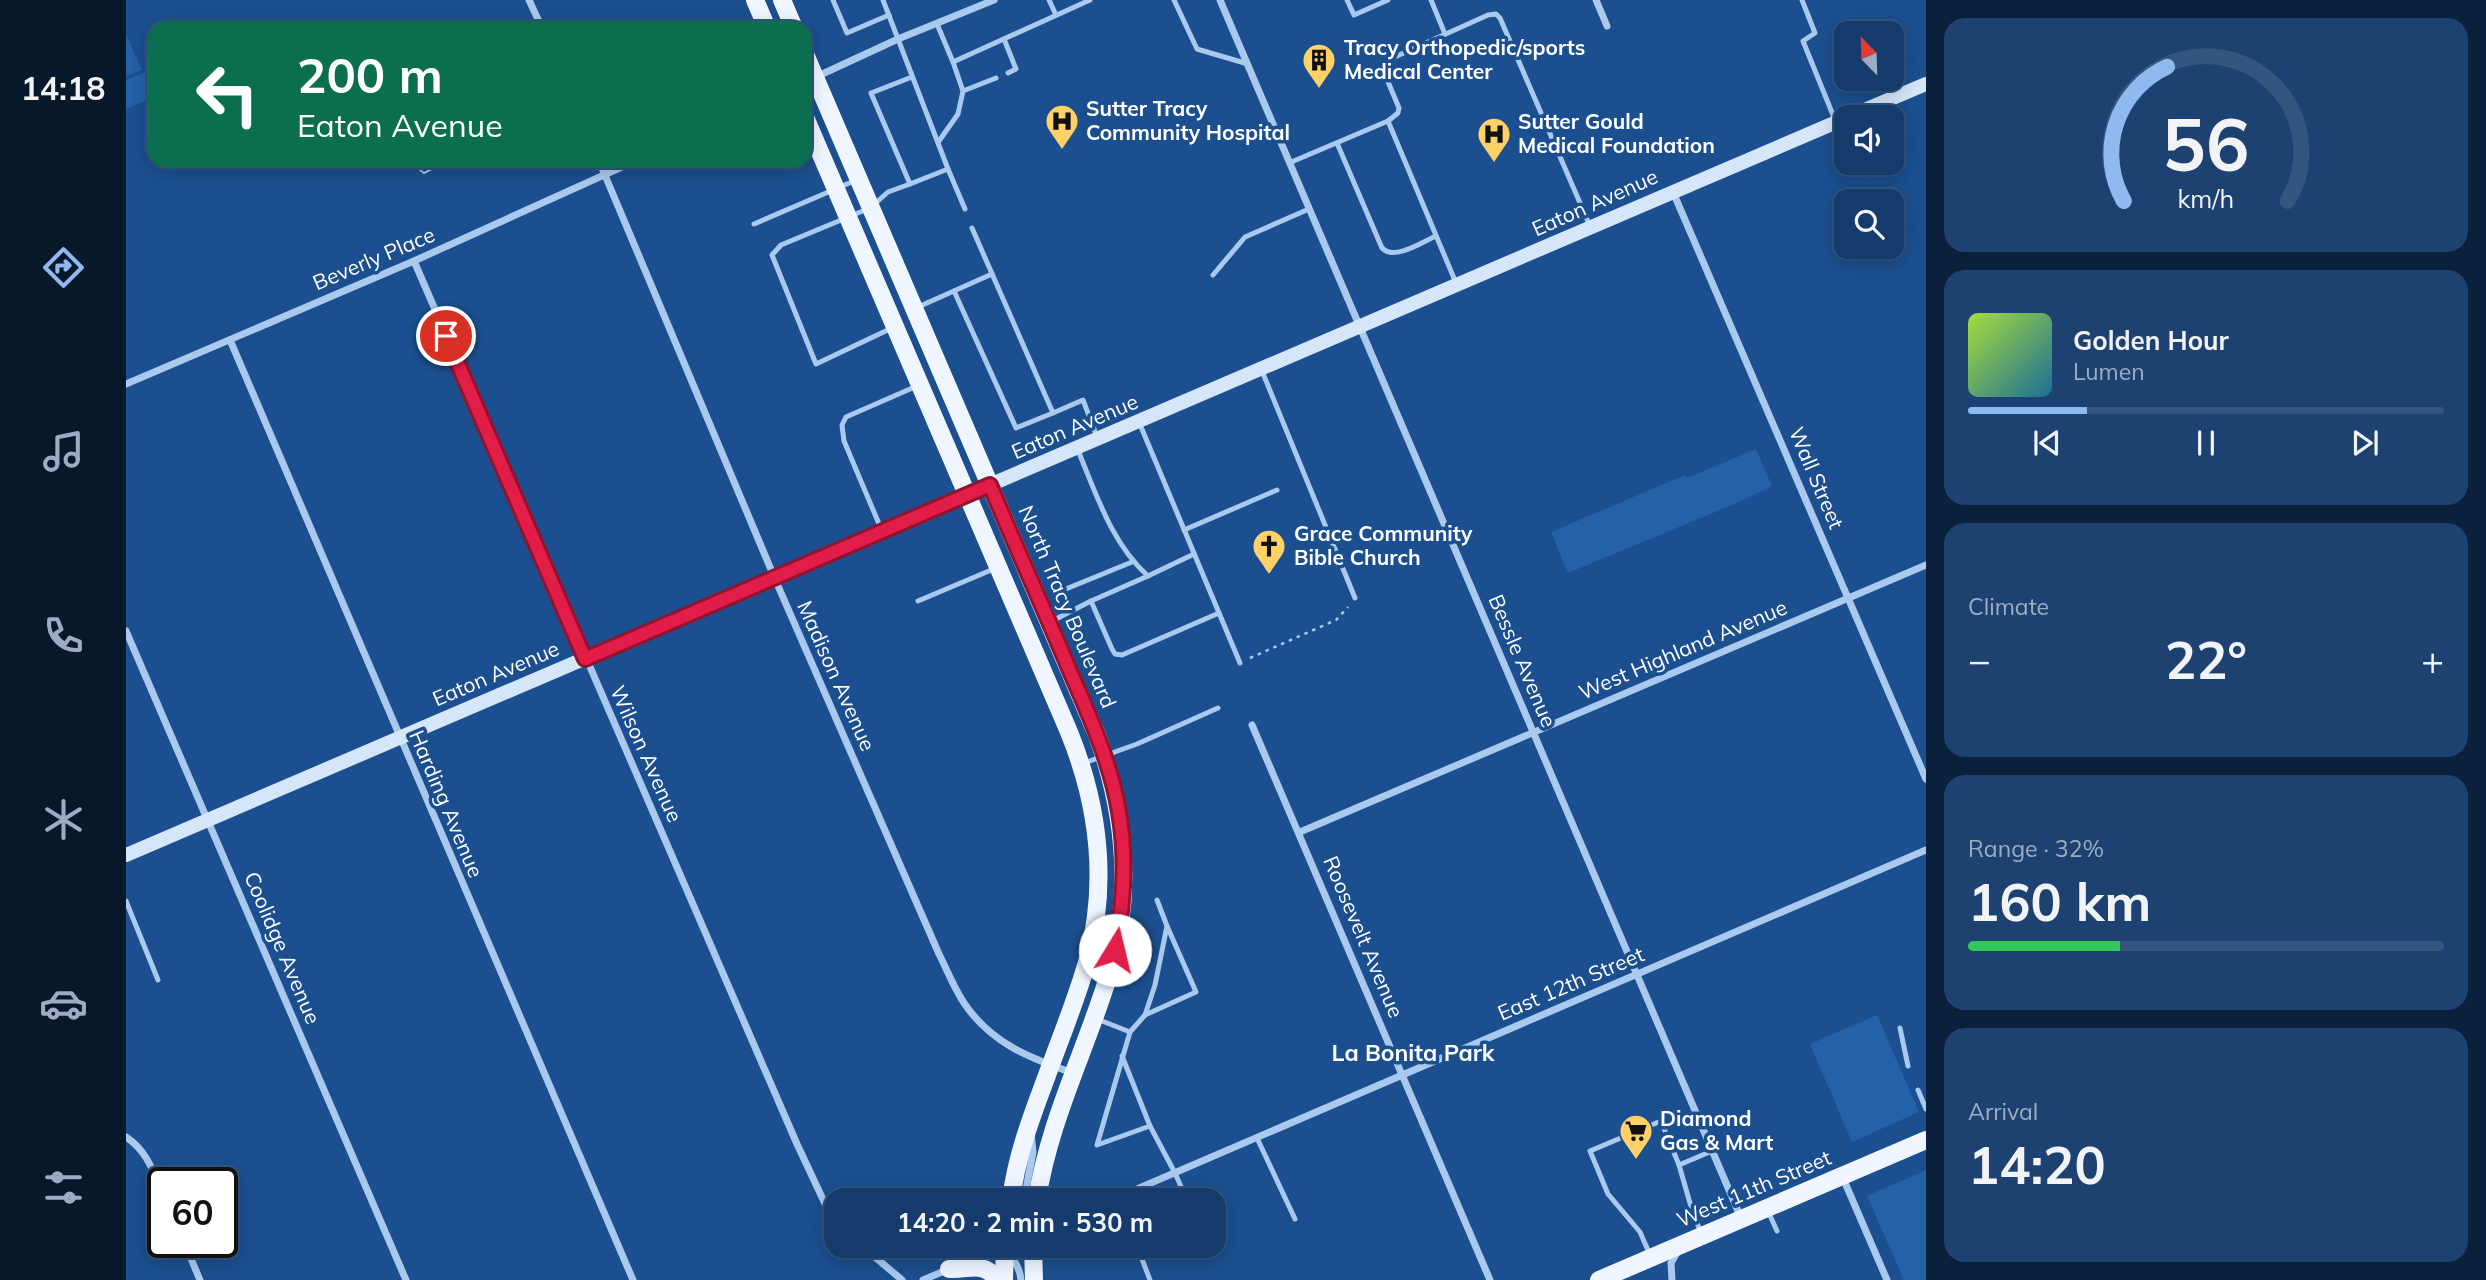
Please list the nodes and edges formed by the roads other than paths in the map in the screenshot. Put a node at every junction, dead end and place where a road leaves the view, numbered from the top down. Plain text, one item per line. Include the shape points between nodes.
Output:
1 (530, 0) edge
2 (755, 0) edge
3 (782, 0) edge
4 (833, 0) edge
5 (883, 0) edge
6 (994, 0) edge
7 (1049, 0) edge
8 (1090, 0) edge
9 (1174, 0) edge
10 (1220, 0) edge
11 (1347, 0) edge
12 (1388, 0) edge
13 (1431, 0) edge
14 (1596, 0) edge
15 (1802, 0) edge
16 (889, 15) junction
17 (1056, 15) junction
18 (538, 21) edge
19 (764, 21) edge
20 (791, 21) edge
21 (937, 24) junction
22 (1607, 26) dead end
23 (1445, 34) junction
24 (898, 39) junction
25 (1004, 39) junction
26 (953, 62) junction
27 (1248, 64) junction
28 (1009, 73) dead end
29 (912, 77) junction
30 (812, 78) edge
31 (996, 78) dead end
32 (812, 83) edge
33 (1926, 84) edge
34 (963, 91) junction
35 (1836, 105) edge
36 (1876, 105) edge
37 (1388, 121) junction
38 (1834, 123) edge
39 (812, 134) edge
40 (939, 141) junction
41 (1337, 143) junction
42 (1289, 163) junction
43 (602, 168) edge
44 (620, 168) edge
45 (948, 169) junction
46 (605, 175) junction
47 (858, 179) junction
48 (910, 184) junction
49 (835, 189) junction
50 (1673, 192) junction
51 (870, 208) junction
52 (965, 209) dead end
53 (1309, 209) junction
54 (847, 217) junction
55 (754, 224) dead end
56 (1590, 226) junction
57 (972, 228) dead end
58 (1436, 236) junction
59 (414, 261) junction
60 (992, 274) junction
61 (1213, 275) dead end
62 (1457, 286) junction
63 (954, 291) junction
64 (914, 309) junction
65 (895, 327) junction
66 (1360, 328) junction
67 (230, 340) junction
68 (1261, 370) junction
69 (126, 384) edge
70 (920, 385) junction
71 (1053, 413) junction
72 (1139, 422) junction
73 (1098, 439) junction
74 (1077, 448) junction
75 (990, 485) junction
76 (1277, 490) dead end
77 (967, 495) junction
78 (1184, 530) junction
79 (882, 531) junction
80 (1194, 554) junction
81 (1132, 562) junction
82 (1926, 565) edge
83 (998, 567) junction
84 (1148, 576) junction
85 (775, 579) junction
86 (1056, 593) dead end
87 (1355, 598) road end
88 (1848, 598) junction
89 (918, 601) dead end
90 (1091, 601) junction
91 (1219, 613) junction
92 (1049, 622) junction
93 (126, 631) edge
94 (585, 659) junction
95 (1240, 663) road end
96 (1218, 708) dead end
97 (1252, 725) dead end
98 (1534, 733) junction
99 (399, 738) junction
100 (1105, 756) junction
101 (1082, 764) junction
102 (1926, 779) edge
103 (208, 820) junction
104 (1300, 832) junction
105 (1926, 850) edge
106 (126, 855) edge
107 (1157, 900) dead end
108 (126, 901) edge
109 (1167, 926) junction
110 (1637, 975) junction
111 (158, 980) dead end
112 (1145, 1015) junction
113 (1094, 1018) junction
114 (1900, 1028) dead end
115 (1130, 1032) junction
116 (1122, 1056) junction
117 (1050, 1065) junction
118 (1908, 1066) dead end
119 (1073, 1073) junction
120 (1402, 1075) junction
121 (1918, 1090) dead end
122 (1926, 1109) edge
123 (1030, 1121) junction
124 (1150, 1126) junction
125 (126, 1137) edge
126 (1257, 1138) junction
127 (1926, 1140) edge
128 (1712, 1152) junction
129 (1679, 1165) junction
130 (152, 1167) edge
131 (1175, 1173) junction
132 (1842, 1176) junction
133 (1040, 1180) junction
134 (1013, 1188) edge
135 (1026, 1188) edge
136 (1039, 1188) edge
137 (1045, 1188) edge
138 (1142, 1188) edge
139 (1182, 1188) edge
140 (824, 1202) edge
141 (1767, 1208) junction
142 (1295, 1219) dead end
143 (1742, 1219) junction
144 (1777, 1231) dead end
145 (1703, 1236) junction
146 (1682, 1245) junction
147 (191, 1258) edge
148 (876, 1258) edge
149 (961, 1258) edge
150 (1005, 1258) edge
151 (1012, 1258) edge
152 (1034, 1258) edge
153 (1141, 1258) edge
154 (1651, 1258) junction
155 (949, 1269) junction
156 (200, 1280) edge
157 (406, 1280) edge
158 (633, 1280) edge
159 (902, 1280) edge
160 (923, 1280) edge
161 (998, 1280) edge
162 (1004, 1280) edge
163 (1021, 1280) edge
164 (1034, 1280) edge
165 (1150, 1280) edge
166 (1490, 1280) edge
167 (1599, 1280) edge
168 (1672, 1280) edge
169 (1888, 1280) edge

1 - 18 street
2 - 19 main road
3 - 20 main road
4 - 16 lane via 847,33
5 - 16 lane
6 - 21 street
7 - 17 lane
8 - 17 lane
9 - 27 lane via 1196,49
10 - 27 street, Bessle Avenue
11 - 12 lane via 1354,15
13 - 23 lane
14 - 22 street
15 - 35 lane via 1815,33 1802,41
16 - 24 lane
17 - 25 lane
21 - 24 street
21 - 26 lane
23 - 37 lane via 1388,60 1386,77 1399,108
23 - 56 lane via 1488,15 1500,18
24 - 29 lane
24 - 30 street
25 - 26 lane
25 - 28 lane via 1016,69
26 - 34 lane
27 - 42 street, Bessle Avenue
29 - 40 lane
29 - 48 lane via 871,93
31 - 34 lane
32 - 47 main road, North Tracy Boulevard
33 - 36 street, Eaton Avenue
34 - 40 lane via 958,114
37 - 41 lane
37 - 58 lane
38 - 50 street, Eaton Avenue
39 - 49 main road
40 - 45 lane
41 - 42 lane
41 - 58 lane via 1387,253
42 - 53 street, Bessle Avenue
43 - 46 street, Madison Avenue
44 - 46 street, Beverly Place
45 - 48 lane
45 - 52 lane
46 - 59 street, Beverly Place
46 - 85 street, Madison Avenue
47 - 49 lane
47 - 51 main road, North Tracy Boulevard
48 - 51 lane via 888,192
49 - 54 main road
49 - 55 lane
50 - 56 street, Eaton Avenue
50 - 88 street, Wall Street
51 - 54 lane
51 - 64 main road, North Tracy Boulevard
53 - 61 lane via 1245,237
53 - 66 street, Bessle Avenue
54 - 65 main road
54 - 65 lane via 782,245 772,256 816,365
56 - 62 street, Eaton Avenue
57 - 60 lane
58 - 62 lane
59 - 67 street, Beverly Place
59 - 94 street, Wilson Avenue
60 - 63 lane
60 - 71 lane
62 - 66 street, Eaton Avenue
63 - 64 lane
63 - 71 lane via 1016,428
64 - 75 main road, North Tracy Boulevard
65 - 70 main road
66 - 68 street, Eaton Avenue
66 - 98 street, Bessle Avenue
67 - 69 street, Beverly Place
67 - 99 street, Harding Avenue
68 - 72 street, Eaton Avenue
68 - 87 lane
70 - 77 main road
70 - 79 lane via 846,417 842,425 844,442
71 - 73 lane via 1083,400
72 - 73 street, Eaton Avenue
72 - 78 lane
73 - 74 street, Eaton Avenue
74 - 75 street, Eaton Avenue
74 - 81 lane via 1110,527
75 - 77 street, Eaton Avenue
75 - 92 main road, North Tracy Boulevard
76 - 78 lane
77 - 79 street, Eaton Avenue
77 - 83 main road
78 - 80 lane
79 - 85 street, Eaton Avenue
80 - 84 lane
80 - 91 lane
81 - 84 lane
81 - 86 lane
82 - 88 street, West Highland Avenue
83 - 89 lane
83 - 101 main road
84 - 90 lane
85 - 94 street, Eaton Avenue
85 - 117 street, Madison Avenue via 964,1002 1000,1042
88 - 98 street, West Highland Avenue
88 - 102 street, Wall Street
90 - 91 lane via 1112,649 1122,655
90 - 92 lane
91 - 95 lane
92 - 100 main road, North Tracy Boulevard
93 - 103 street, Coolidge Avenue
94 - 99 street, Eaton Avenue
94 - 140 street, Wilson Avenue
96 - 100 lane
97 - 104 street, Roosevelt Avenue
98 - 104 street, West Highland Avenue
98 - 110 street, Bessle Avenue
99 - 103 street, Eaton Avenue
99 - 158 street, Harding Avenue
100 - 101 lane
100 - 113 main road, North Tracy Boulevard via 1119,812 1124,886 1115,950
101 - 117 main road via 1098,842 1096,917 1084,972
103 - 106 street, Eaton Avenue
103 - 157 street, Coolidge Avenue
104 - 120 street, Roosevelt Avenue
105 - 110 street, East 12th Street
107 - 109 lane
108 - 111 lane
109 - 112 lane
109 - 112 lane via 1196,992
110 - 120 street, East 12th Street
110 - 128 street, Bessle Avenue
112 - 115 lane
113 - 115 lane
113 - 119 main road, North Tracy Boulevard
114 - 118 lane
115 - 116 lane
116 - 124 lane
116 - 124 lane via 1097,1145
117 - 119 street, Madison Avenue
117 - 123 main road
119 - 133 main road, North Tracy Boulevard
120 - 126 street, East 12th Street
120 - 166 street, Roosevelt Avenue
121 - 122 lane
123 - 134 main road
123 - 135 street via 1033,1152
124 - 131 lane
125 - 130 street
126 - 131 street, East 12th Street
126 - 142 lane
127 - 132 main road, West 11th Street
128 - 129 lane
128 - 143 street, Bessle Avenue
129 - 145 lane
129 - 154 lane via 1661,1121 1590,1151 1608,1194 1640,1232
131 - 138 street, East 12th Street
131 - 139 lane
132 - 141 main road, West 11th Street
132 - 169 street
133 - 136 main road, North Tracy Boulevard
133 - 137 main road
141 - 143 main road, West 11th Street
141 - 144 lane
143 - 145 main road, West 11th Street
145 - 146 main road, West 11th Street
146 - 154 main road, West 11th Street
146 - 168 street via 1671,1263
147 - 156 street
148 - 159 street
149 - 155 street
150 - 162 main road
151 - 163 street
152 - 164 main road
153 - 165 lane
154 - 167 main road, West 11th Street
155 - 160 street
155 - 161 main road via 984,1267

